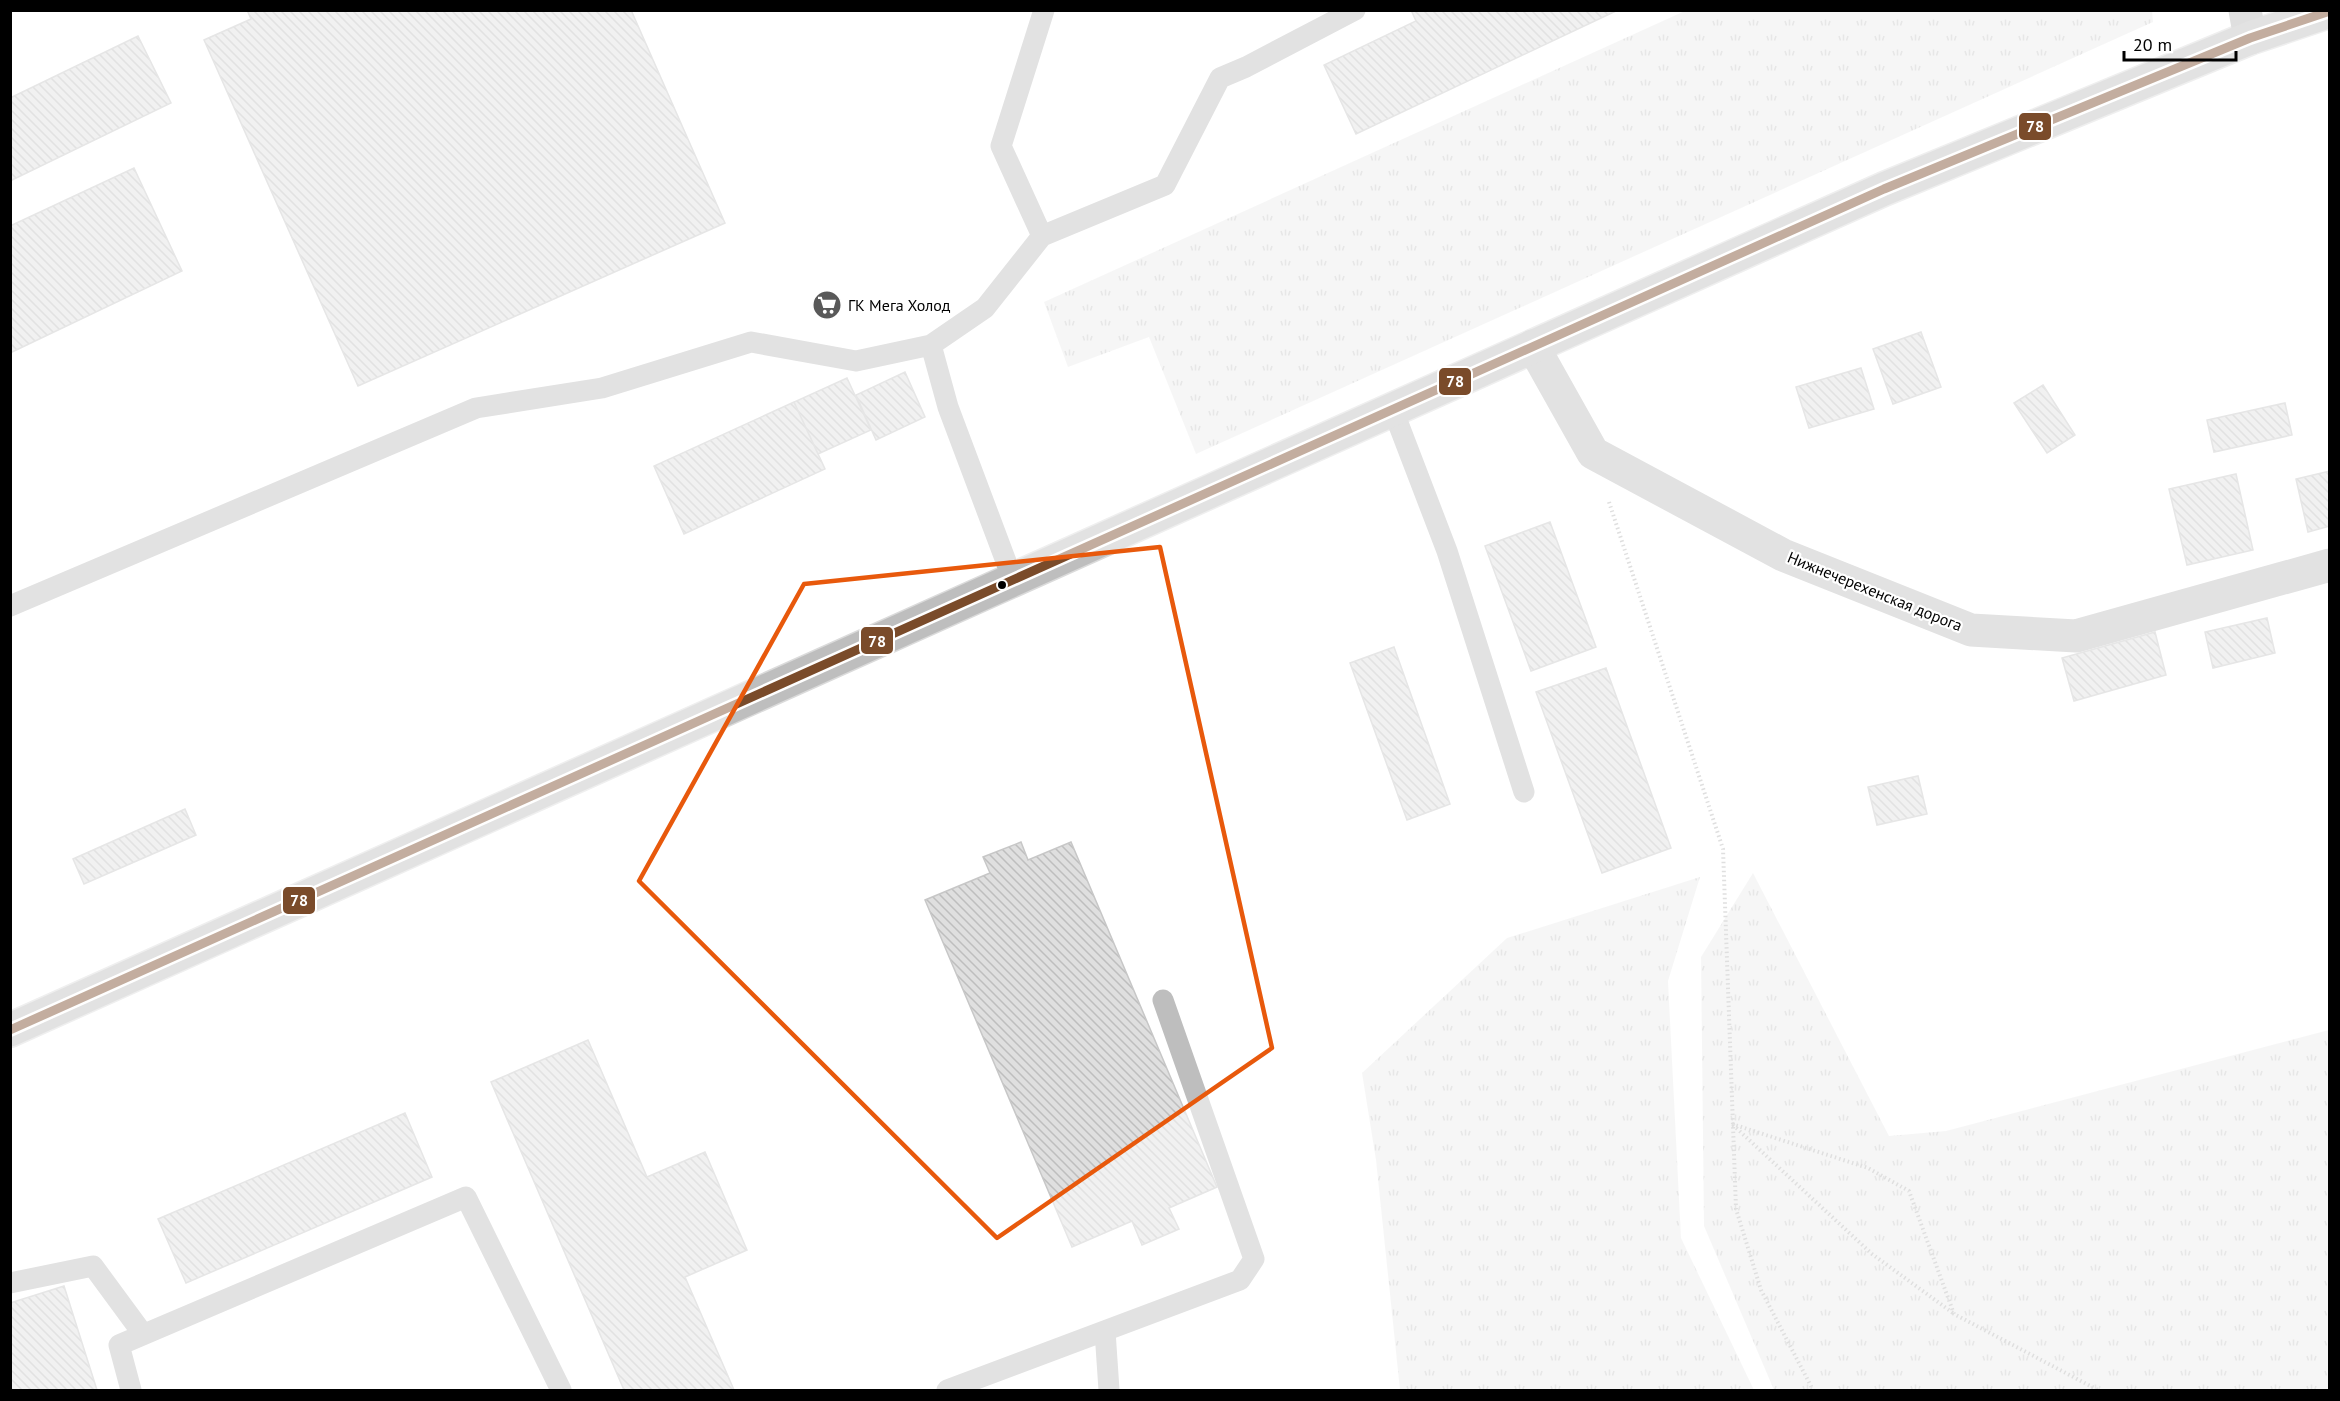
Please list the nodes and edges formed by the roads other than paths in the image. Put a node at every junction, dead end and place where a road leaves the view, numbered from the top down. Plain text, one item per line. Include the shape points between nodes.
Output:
1 (1044, 10) edge
2 (1355, 10) edge
3 (2330, 11) edge
4 (2248, 24) edge
5 (1042, 236) junction
6 (931, 345) junction
7 (1533, 346) junction
8 (1393, 410) junction
9 (2330, 565) edge
10 (1012, 580) junction
11 (10, 606) edge
12 (1524, 792) dead end
13 (1163, 1000) dead end
14 (10, 1030) edge
15 (10, 1282) edge
16 (1105, 1331) junction
17 (143, 1334) junction
18 (131, 1390) edge
19 (561, 1390) edge
20 (947, 1390) edge
21 (1109, 1390) edge

1 - 5 lane via 1001,146
2 - 5 lane via 1220,78 1165,185
3 - 4 main road
4 - 7 main road
5 - 6 lane via 985,308
6 - 10 lane via 948,407
6 - 11 lane via 856,362 751,342 602,388 476,408
7 - 8 main road
7 - 9 main road, Нижнечерехенская дорога via 1593,453 1783,555 1971,630 2076,636
8 - 10 main road
8 - 12 lane via 1447,551
10 - 14 main road
13 - 16 lane via 1254,1259 1240,1280
15 - 17 lane via 93,1266
16 - 20 lane
16 - 21 lane
17 - 18 lane via 119,1345
17 - 19 lane via 466,1197

